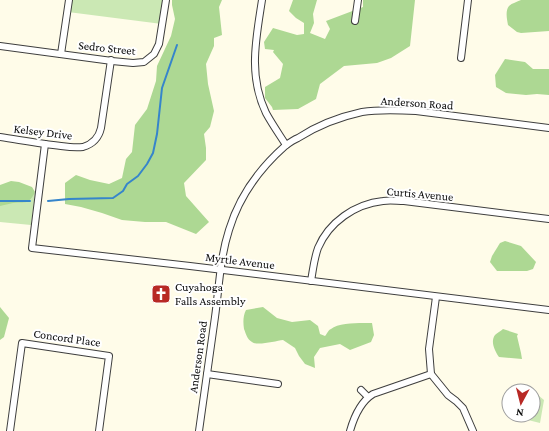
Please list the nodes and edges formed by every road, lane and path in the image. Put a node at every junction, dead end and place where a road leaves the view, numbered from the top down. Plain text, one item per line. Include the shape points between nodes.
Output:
1 (69, 0) edge
2 (166, 0) edge
3 (262, 0) edge
4 (358, 0) edge
5 (468, 0) edge
6 (355, 21) dead end
7 (0, 46) edge
8 (61, 54) junction
9 (461, 58) dead end
10 (111, 60) junction
11 (549, 128) edge
12 (0, 137) edge
13 (45, 144) junction
14 (286, 145) junction
15 (549, 219) edge
16 (221, 271) junction
17 (311, 281) junction
18 (436, 297) junction
19 (549, 310) edge
20 (207, 374) junction
21 (431, 374) junction
22 (278, 384) dead end
23 (361, 390) dead end
24 (368, 397) junction
25 (10, 431) edge
26 (99, 431) edge
27 (199, 431) edge
28 (350, 431) edge
29 (473, 431) edge

1 - 8 street
2 - 10 street, Sedro Street via 159,44 154,54 144,62 138,63
3 - 14 street via 256,41 256,79 266,112
4 - 6 street
5 - 9 street
7 - 8 street, Sedro Street
8 - 10 street, Sedro Street
10 - 13 street, Kelsey Drive via 101,128 97,138 90,144 78,147
11 - 14 street, Anderson Road via 416,111 379,110 335,119
12 - 13 street, Kelsey Drive
13 - 16 street, Myrtle Avenue via 32,248
14 - 16 street, Anderson Road via 269,161 241,200 228,231
15 - 17 street, Curtis Avenue via 399,201 372,203 349,213 331,228 318,248
16 - 17 street, Myrtle Avenue
16 - 20 street, Anderson Road
17 - 18 street, Myrtle Avenue
18 - 19 street, Myrtle Avenue
18 - 21 street via 429,349
20 - 22 street
20 - 27 street, Anderson Road
21 - 24 street
21 - 29 street via 448,395 463,408
23 - 24 street
24 - 28 street via 361,404
25 - 26 street, Concord Place via 22,343 109,356

